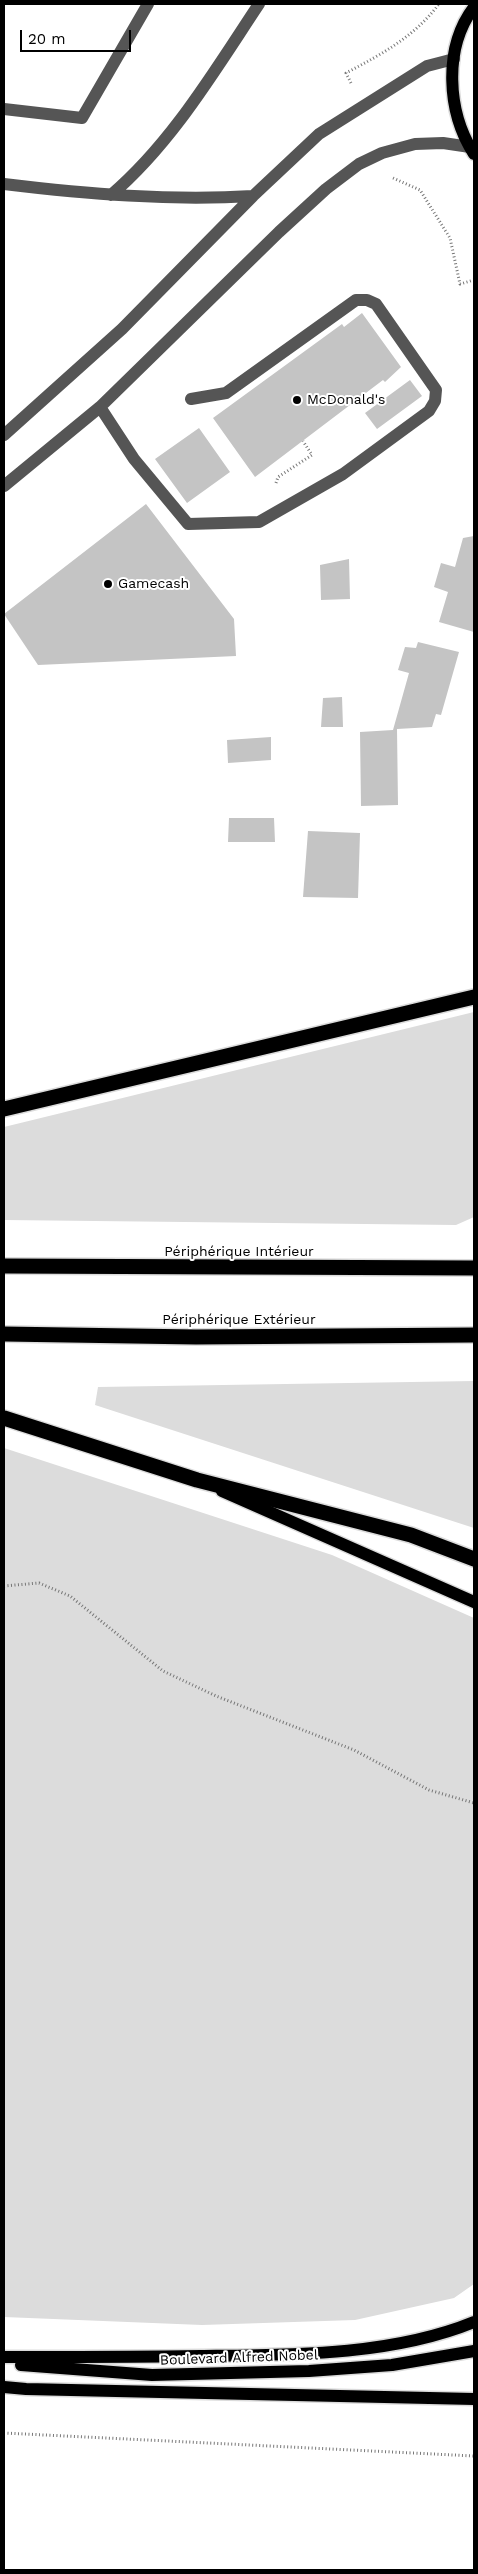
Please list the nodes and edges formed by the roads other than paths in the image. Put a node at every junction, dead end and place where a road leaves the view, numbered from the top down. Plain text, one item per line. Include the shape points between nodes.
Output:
1 (148, 4) edge
2 (259, 4) edge
3 (474, 6) edge
4 (454, 59) junction
5 (4, 109) edge
6 (472, 150) edge
7 (4, 184) edge
8 (111, 195) junction
9 (252, 196) junction
10 (191, 399) dead end
11 (100, 407) junction
12 (4, 435) edge
13 (4, 486) edge
14 (474, 997) edge
15 (4, 1109) edge
16 (4, 1266) edge
17 (474, 1268) edge
18 (4, 1334) edge
19 (474, 1335) edge
20 (4, 1418) edge
21 (197, 1480) junction
22 (474, 1559) edge
23 (474, 1602) edge
24 (474, 2322) edge
25 (474, 2351) edge
26 (4, 2358) edge
27 (4, 2363) edge
28 (4, 2387) edge
29 (474, 2399) edge

1 - 5 street via 82,118
2 - 8 street via 198,95 135,175
3 - 4 main road via 460,34
4 - 6 main road via 452,77 456,113
4 - 9 street via 427,66 319,134
6 - 11 street via 443,143 415,144 382,153 359,164 279,232
7 - 8 street
8 - 9 street via 194,200
9 - 12 street via 122,329
10 - 11 street via 226,394 356,300 376,304 436,390 435,402 429,411 343,474 259,522 188,524 134,459
11 - 13 street
14 - 15 highway
16 - 17 highway, Périphérique Intérieur
18 - 19 highway, Périphérique Extérieur via 196,1337
20 - 21 highway
21 - 22 highway via 411,1535
21 - 23 main road
24 - 26 main road via 443,2335 294,2356
25 - 27 main road, Boulevard Alfred Nobel via 392,2365 309,2372 152,2375
28 - 29 main road

